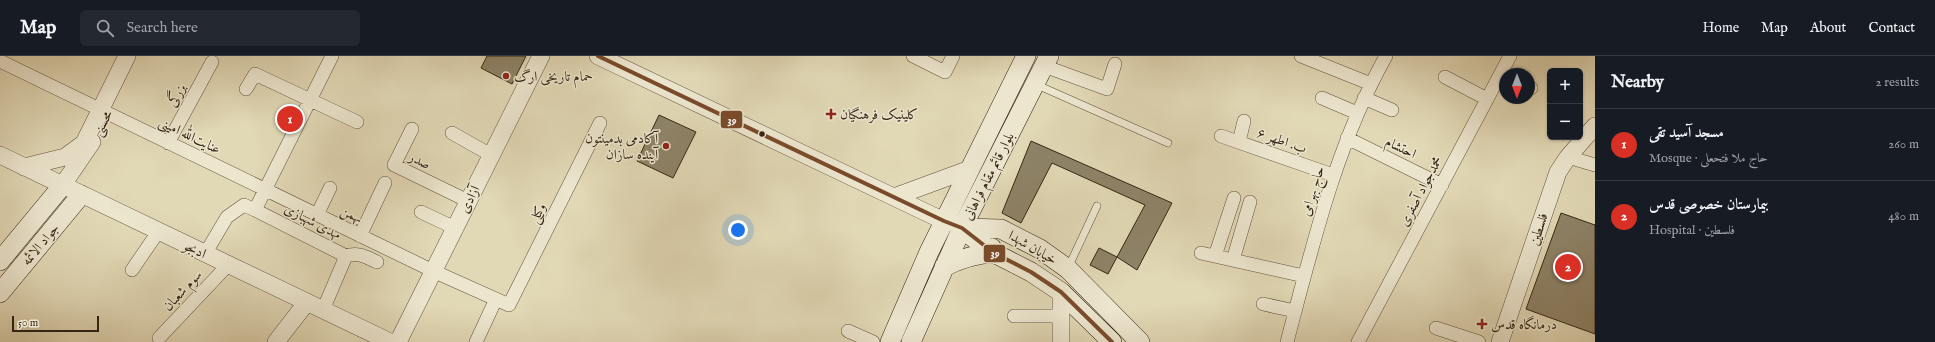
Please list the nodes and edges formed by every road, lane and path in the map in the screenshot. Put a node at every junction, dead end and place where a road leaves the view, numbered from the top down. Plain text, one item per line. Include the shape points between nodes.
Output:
1 (127, 56) edge
2 (135, 56) edge
3 (540, 56) edge
4 (601, 56) edge
5 (913, 56) edge
6 (953, 56) edge
7 (1026, 56) edge
8 (1302, 56) edge
9 (1386, 56) edge
10 (1510, 56) edge
11 (328, 57) edge
12 (0, 61) edge
13 (1046, 61) edge
14 (212, 62) dead end
15 (1115, 64) dead end
16 (1508, 68) edge
17 (1445, 77) dead end
18 (1499, 83) edge
19 (1035, 84) junction
20 (1370, 84) junction
21 (246, 89) dead end
22 (1322, 98) dead end
23 (1364, 98) junction
24 (310, 99) junction
25 (1487, 99) junction
26 (1392, 110) dead end
27 (104, 111) junction
28 (1356, 113) junction
29 (1244, 121) dead end
30 (357, 122) dead end
31 (600, 123) dead end
32 (1595, 126) edge
33 (412, 129) dead end
34 (452, 133) dead end
35 (1221, 136) dead end
36 (1347, 138) junction
37 (168, 142) junction
38 (1239, 142) junction
39 (1168, 143) dead end
40 (491, 154) junction
41 (0, 155) edge
42 (1568, 157) junction
43 (1595, 165) edge
44 (24, 167) junction
45 (970, 169) junction
46 (1333, 175) junction
47 (386, 184) dead end
48 (1442, 185) junction
49 (62, 186) junction
50 (330, 188) dead end
51 (265, 190) junction
52 (81, 195) junction
53 (894, 197) junction
54 (1234, 198) dead end
55 (468, 201) junction
56 (1250, 202) dead end
57 (1097, 206) dead end
58 (255, 210) junction
59 (421, 212) dead end
60 (317, 215) junction
61 (944, 221) junction
62 (336, 224) junction
63 (455, 228) junction
64 (962, 228) junction
65 (1001, 229) junction
66 (158, 232) junction
67 (360, 236) junction
68 (327, 245) junction
69 (994, 253) junction
70 (1201, 253) dead end
71 (205, 254) junction
72 (346, 256) junction
73 (1215, 256) junction
74 (1233, 260) junction
75 (0, 261) edge
76 (377, 262) dead end
77 (228, 265) junction
78 (944, 268) junction
79 (429, 269) junction
80 (1068, 269) junction
81 (132, 270) dead end
82 (1304, 276) junction
83 (1061, 292) junction
84 (0, 293) edge
85 (496, 300) junction
86 (307, 302) junction
87 (1263, 304) dead end
88 (323, 310) junction
89 (1295, 310) junction
90 (1014, 316) dead end
91 (1061, 316) junction
92 (1436, 328) dead end
93 (848, 330) dead end
94 (159, 338) dead end
95 (370, 338) edge
96 (276, 342) edge
97 (390, 342) edge
98 (398, 342) edge
99 (476, 342) edge
100 (873, 342) edge
101 (890, 342) edge
102 (911, 342) edge
103 (1062, 342) edge
104 (1112, 342) edge
105 (1140, 342) edge
106 (1287, 342) edge
107 (1358, 342) edge
108 (1479, 342) edge
109 (1500, 342) edge

1 - 27 street, محسنی
2 - 27 street, محسنی
3 - 40 street, آزادی
4 - 53 street
5 - 6 street via 945,72
7 - 45 main road, بلوار قائم مقام فراهانی
8 - 20 street
9 - 20 street, حاج بهرامی
10 - 16 street, محمدجواد آصفری
11 - 24 street
12 - 27 street, عنایت‌الله امینی
13 - 15 street via 1107,89
13 - 19 main road, بلوار قائم مقام فراهانی
14 - 37 street, بزرگی
17 - 25 street
18 - 25 street, محمدجواد آصفری
19 - 39 lane
19 - 64 main road, بلوار قائم مقام فراهانی
20 - 23 street, حاج بهرامی
21 - 24 street via 255,74
22 - 28 street
23 - 26 street
23 - 28 street, حاج بهرامی
24 - 30 street
24 - 51 street
25 - 48 street, محمدجواد آصفری
27 - 37 street, عنایت‌الله امینی
27 - 44 street, محسنی via 84,143 65,157
27 - 49 street, محسنی via 90,146
28 - 36 street, حاج بهرامی
29 - 38 street
31 - 85 street, وکیلی via 509,305
32 - 42 street, فلسطین
33 - 55 street, صدر via 394,165
34 - 40 street
35 - 38 street, ب. اطهر ۶
36 - 46 street, حاج بهرامی
36 - 48 street, احتشام
37 - 51 street, عنایت‌الله امینی
38 - 46 street, ب. اطهر ۶
40 - 55 street, آزادی
41 - 44 street, ادبجو
42 - 43 street
42 - 109 street, فلسطین via 1558,172 1548,198
44 - 49 street, ادبجو
45 - 53 street
45 - 61 main road, بلوار قائم مقام فراهانی
46 - 82 street, حاج بهرامی
47 - 67 street
48 - 107 street, محمدجواد آصفری
49 - 52 street, ادبجو
49 - 75 main road, جواد الائمه
50 - 60 street
51 - 58 street
51 - 60 street, بهمن
52 - 66 street, ادبجو
52 - 84 main road, جواد الائمه
53 - 61 street
54 - 73 street
55 - 63 street, آزادی
56 - 74 street
57 - 80 lane
58 - 68 street, مهدی شهبازی
58 - 71 street via 244,205 227,217
59 - 63 street
60 - 62 street, بهمن
61 - 64 main road
61 - 101 main road, بلوار قائم مقام فراهانی
62 - 67 street, بهمن
62 - 68 street
63 - 79 street, آزادی
64 - 65 main road, خیابان شهدا
64 - 69 main road, خیابان شهدا
64 - 78 main road, بلوار قائم مقام فراهانی
65 - 69 main road via 994,233 991,239
65 - 80 main road, خیابان شهدا via 1040,249
66 - 71 street, ادبجو
66 - 81 street
67 - 79 street, بهمن
68 - 72 street, مهدی شهبازی
69 - 78 main road via 971,255
69 - 83 main road, خیابان شهدا via 1031,272
70 - 73 street
71 - 77 street, ادبجو
72 - 76 street via 354,253
72 - 88 street, مهدی شهبازی
73 - 74 street
74 - 82 street
77 - 86 street, ادبجو
77 - 94 street, سوم شعبان
78 - 102 main road, بلوار قائم مقام فراهانی
79 - 85 street, وکیلی
79 - 98 street, آزادی
80 - 105 main road, خیابان شهدا
82 - 89 street, حاج بهرامی
83 - 91 street
83 - 104 main road, خیابان شهدا
85 - 99 street
86 - 88 street, ادبجو
86 - 96 street
87 - 89 street
88 - 95 street, ادبجو
89 - 106 street, حاج بهرامی
90 - 91 street
91 - 103 street
92 - 108 street
93 - 100 street
95 - 97 street, ادبجو

